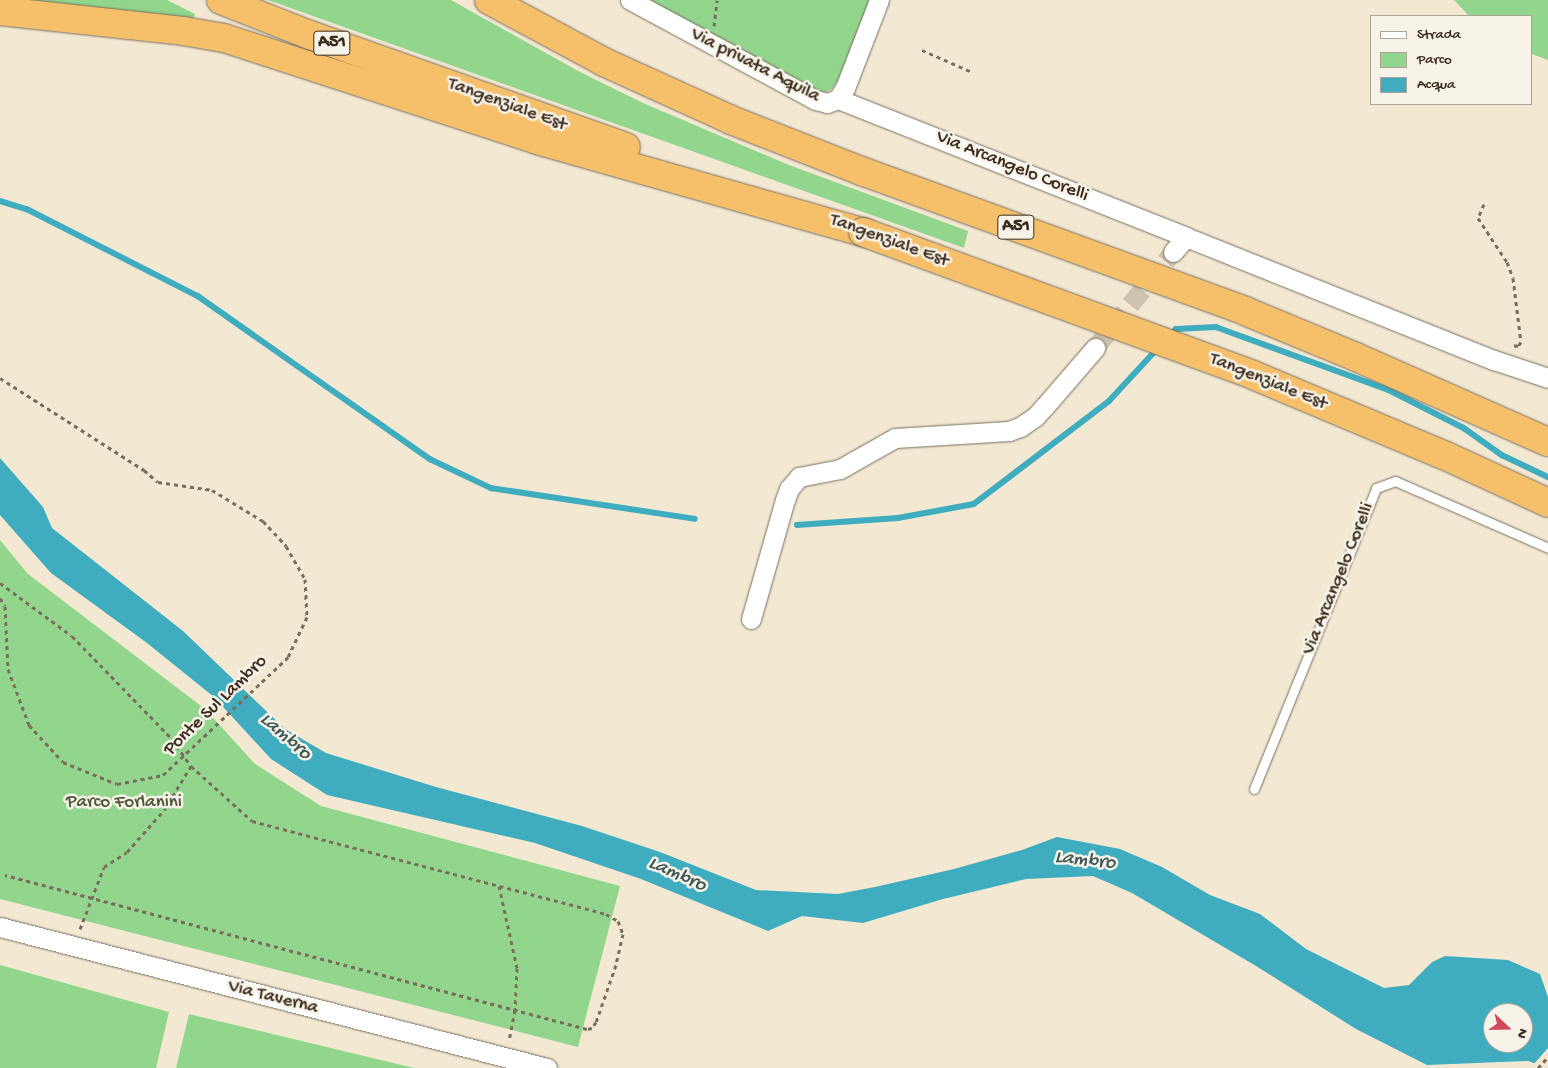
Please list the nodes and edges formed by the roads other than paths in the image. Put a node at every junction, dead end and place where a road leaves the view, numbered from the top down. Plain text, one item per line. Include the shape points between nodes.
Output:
1 (221, 0) edge
2 (489, 0) edge
3 (630, 0) edge
4 (879, 0) edge
5 (0, 11) edge
6 (441, 95) junction
7 (838, 99) junction
8 (1186, 237) junction
9 (1173, 252) tunnel mouth
10 (1095, 348) tunnel mouth
11 (1548, 378) edge
12 (1548, 442) edge
13 (1548, 503) edge
14 (1548, 548) edge
15 (751, 619) dead end
16 (1254, 789) dead end
17 (0, 927) edge
18 (547, 1068) edge

1 - 6 highway, Tangenziale Est / A51 via 310,35
2 - 12 highway, A51, bridge via 604,62 731,120 1245,311
3 - 7 street, Via privata Aquila via 816,100 826,103
4 - 7 street, Via privata Aquila
5 - 6 highway via 224,38
6 - 13 highway, Tangenziale Est / A51, bridge via 863,232 1253,375 1437,452
7 - 8 street, Via Arcangelo Corelli
8 - 9 street
8 - 11 street, Via Arcangelo Corelli via 1494,360
10 - 15 street via 1035,417 1020,427 1009,431 895,438 840,469 799,477 785,500
14 - 16 lane, Via Arcangelo Corelli via 1395,481 1376,488
17 - 18 street, Via Taverna

